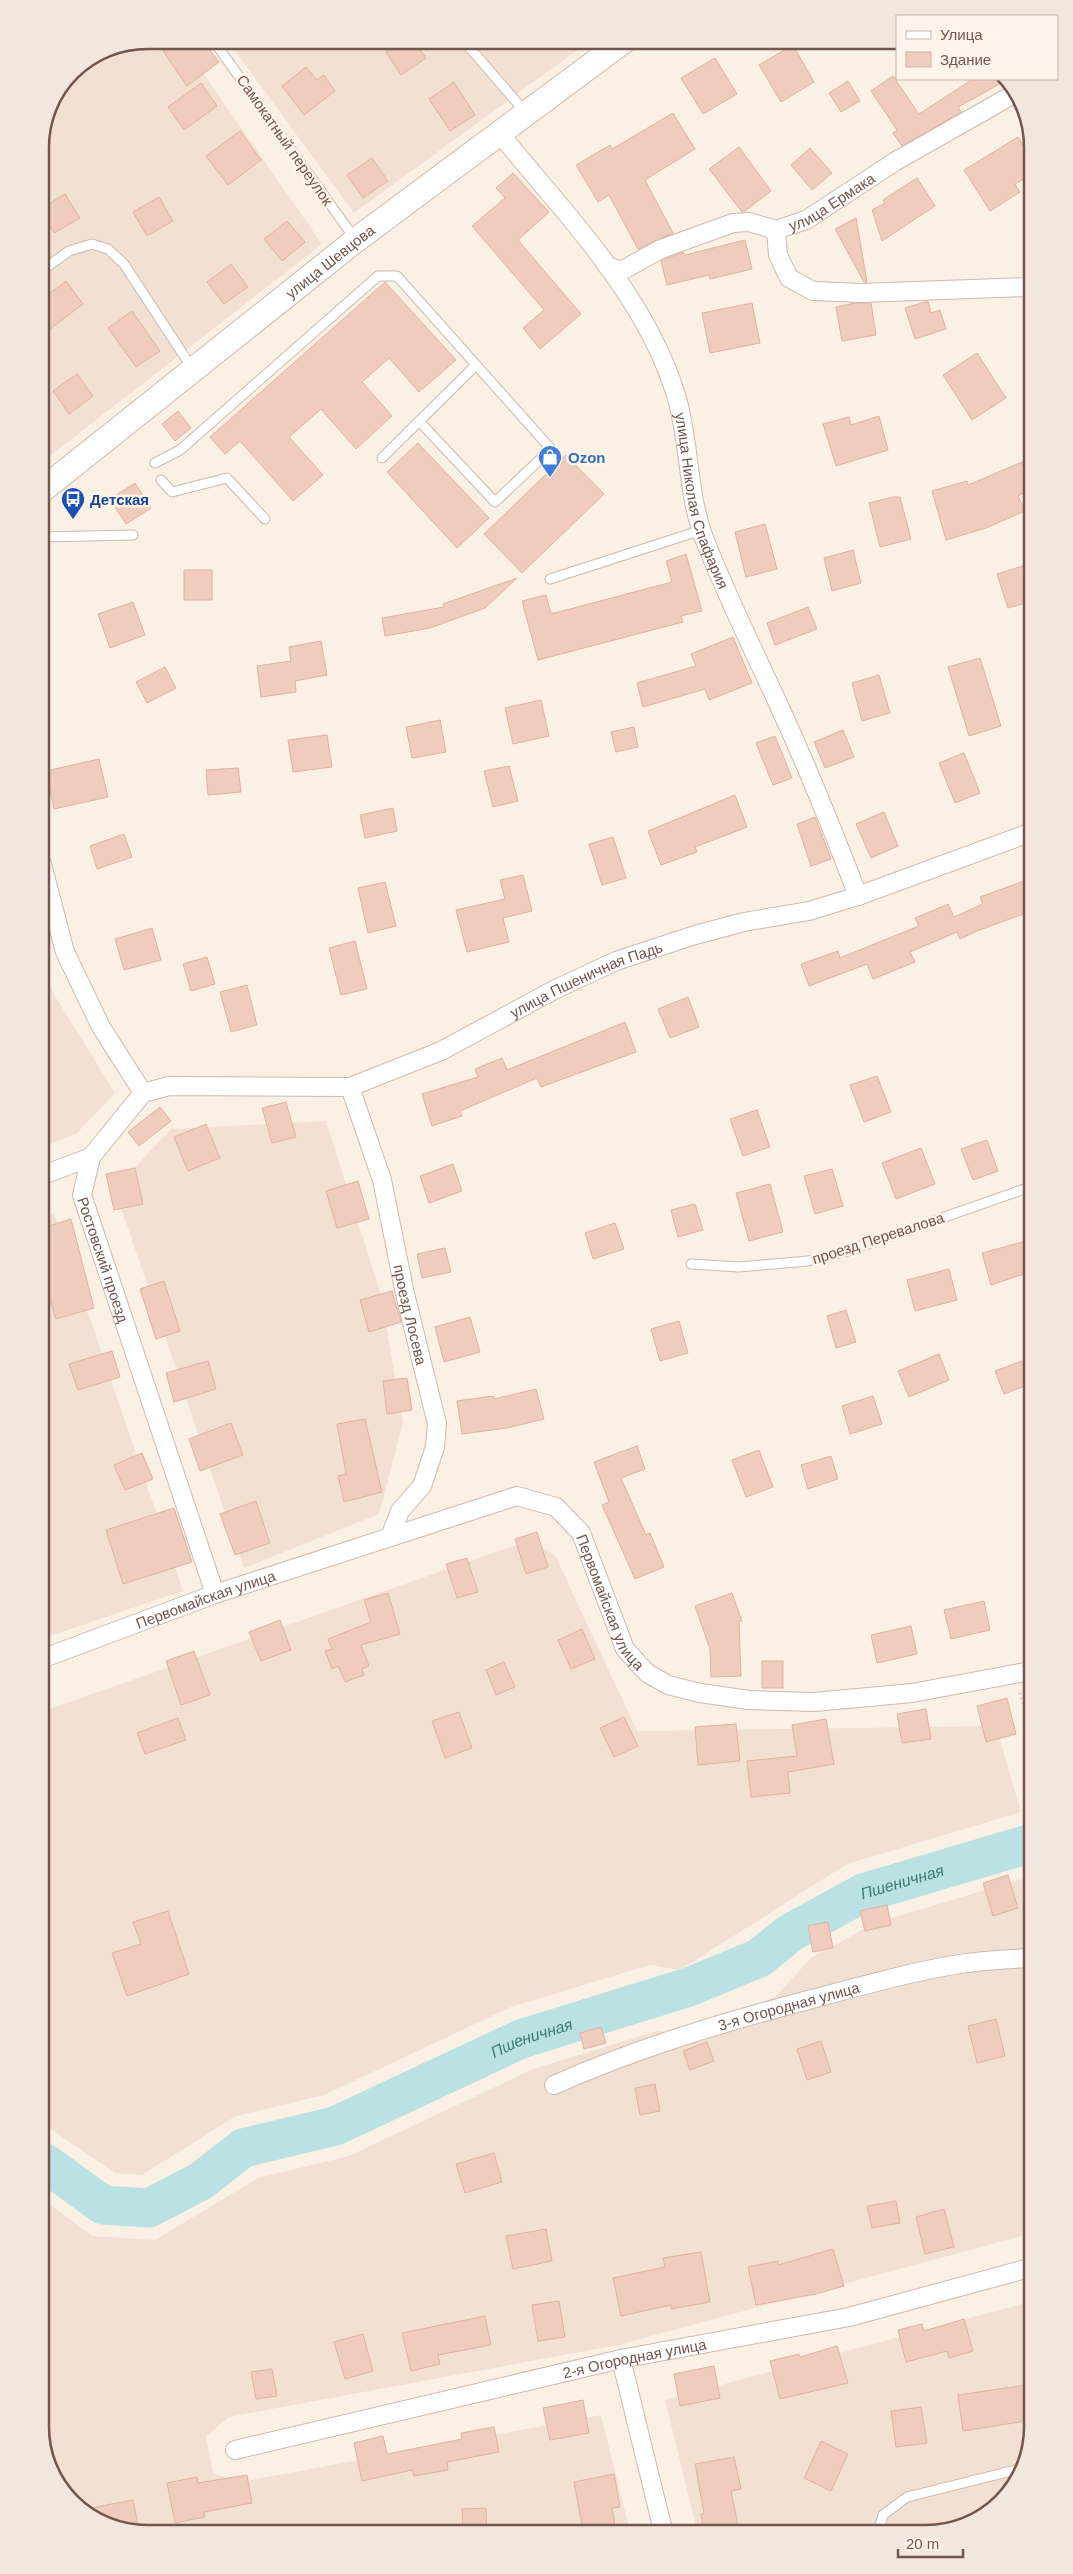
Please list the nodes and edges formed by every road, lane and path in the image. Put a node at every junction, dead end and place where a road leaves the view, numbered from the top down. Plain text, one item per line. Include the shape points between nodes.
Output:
1 (219, 49) edge
2 (471, 49) edge
3 (613, 49) edge
4 (1010, 96) edge
5 (527, 114) junction
6 (500, 134) junction
7 (776, 230) junction
8 (356, 240) junction
9 (49, 265) edge
10 (607, 266) junction
11 (1024, 287) edge
12 (476, 364) junction
13 (193, 369) junction
14 (419, 421) junction
15 (382, 458) dead end
16 (155, 463) dead end
17 (161, 480) dead end
18 (49, 485) edge
19 (265, 519) dead end
20 (702, 530) junction
21 (133, 535) dead end
22 (49, 537) edge
23 (550, 579) dead end
24 (1024, 834) edge
25 (49, 891) edge
26 (858, 896) junction
27 (350, 1087) junction
28 (143, 1093) junction
29 (91, 1157) junction
30 (49, 1173) edge
31 (1024, 1189) edge
32 (691, 1264) dead end
33 (390, 1537) junction
34 (216, 1594) junction
35 (49, 1656) edge
36 (1023, 1673) edge
37 (1024, 1959) edge
38 (554, 2085) dead end
39 (1024, 2269) edge
40 (621, 2360) junction
41 (235, 2450) dead end
42 (1015, 2469) edge
43 (662, 2525) edge
44 (880, 2525) edge

1 - 8 lane, Самокатный переулок
2 - 5 lane
3 - 5 main road, улица Шевцова
4 - 7 street, улица Ермака via 896,161 806,220
5 - 6 main road, улица Шевцова
6 - 8 main road, улица Шевцова
6 - 10 street, улица Николая Спафария
7 - 10 street, улица Ермака via 749,222 733,223 661,248 622,271
7 - 11 street via 778,255 789,278 813,291 861,293
8 - 13 main road, улица Шевцова
9 - 13 lane via 68,251 92,244 108,249 124,264
10 - 20 street, улица Николая Спафария via 637,308 676,395
12 - 14 lane
12 - 14 lane via 551,449 495,502
12 - 16 lane via 397,276 378,276 180,450
13 - 18 main road, улица Шевцова
14 - 15 lane
17 - 19 lane via 172,492 227,478
20 - 23 lane
20 - 26 street, улица Николая Спафария via 738,621 825,810
21 - 22 lane
24 - 26 street, улица Пшеничная Падь
25 - 28 street via 65,952 101,1027
26 - 27 street, улица Пшеничная Падь via 809,911 744,922 695,935 616,961 554,990 441,1051
27 - 28 street, улица Пшеничная Падь via 169,1086
27 - 33 street, проезд Лосева via 382,1180 405,1294 437,1424 435,1447 422,1486 400,1511
28 - 29 street, Ростовский проезд
29 - 30 street
29 - 34 street, Ростовский проезд via 82,1195
31 - 32 lane, проезд Перевалова via 848,1251 808,1261 739,1267
33 - 34 street, Первомайская улица
33 - 36 street, Первомайская улица via 517,1496 556,1507 581,1533 625,1649 647,1673 668,1685 700,1693 749,1700 814,1702 912,1693
34 - 35 street, Первомайская улица
37 - 38 street, 3-я Огородная улица via 960,1964 892,1978 702,2028
39 - 40 street, 2-я Огородная улица via 849,2317
40 - 41 street, 2-я Огородная улица
40 - 43 street
42 - 44 lane via 907,2497 883,2515

